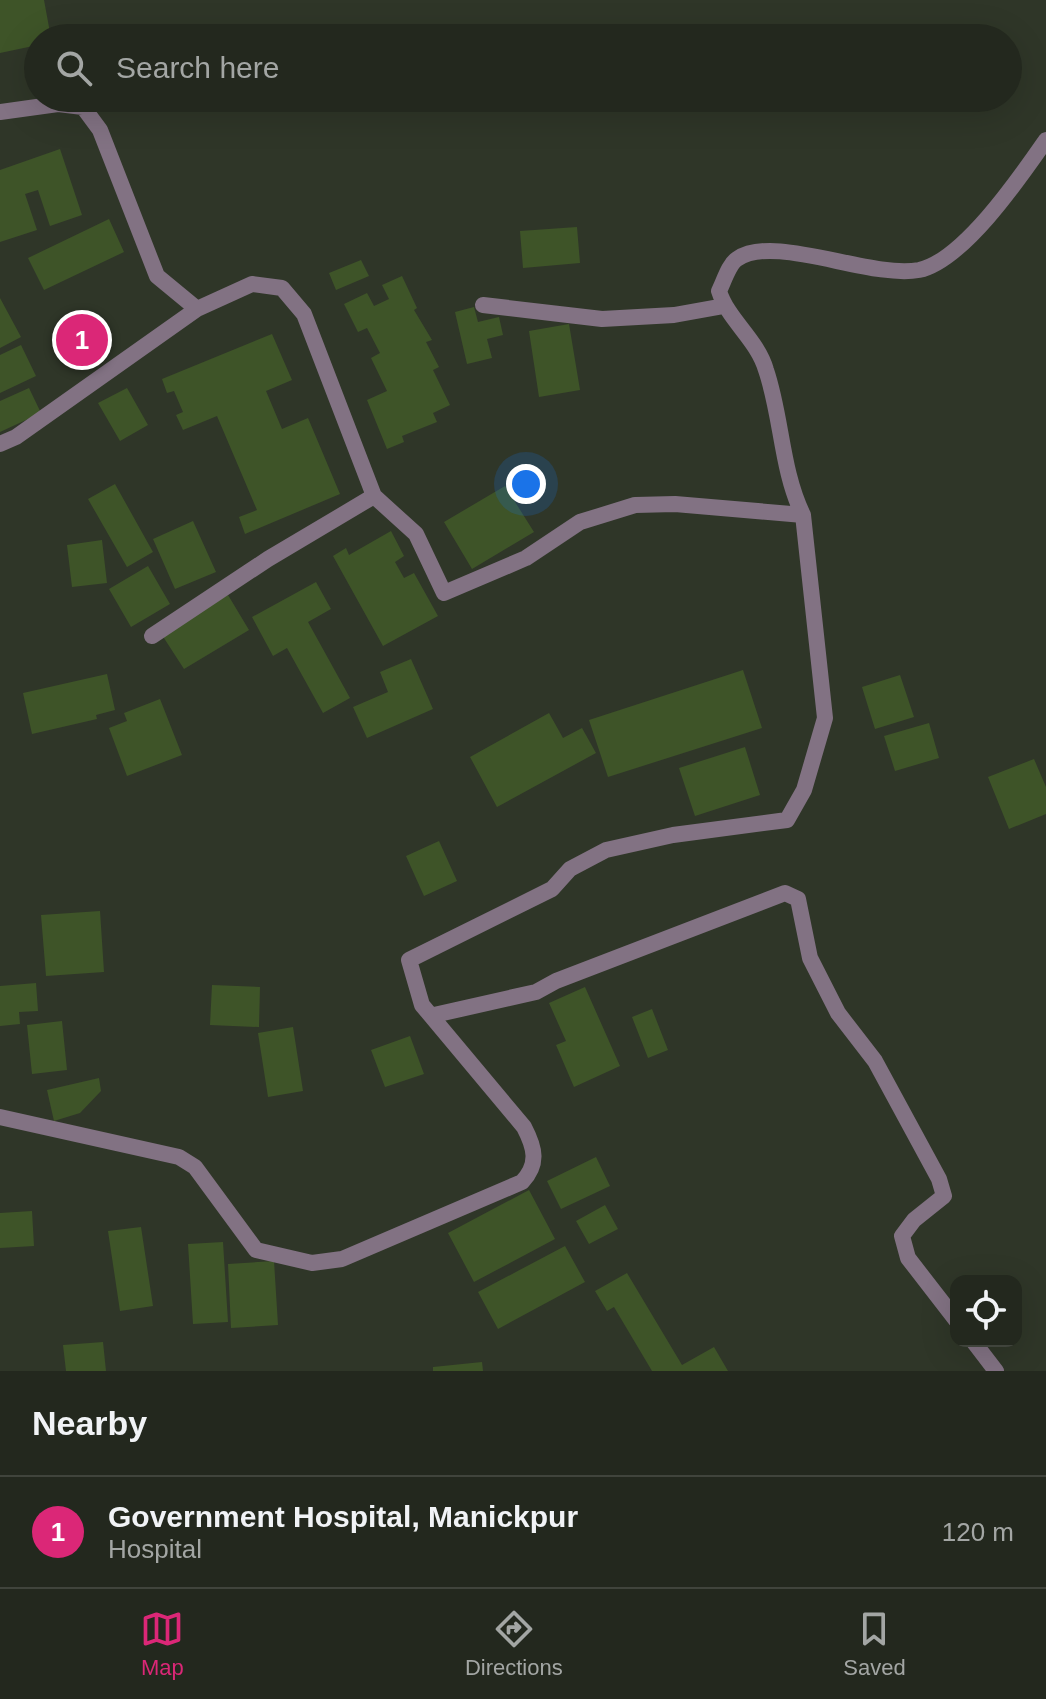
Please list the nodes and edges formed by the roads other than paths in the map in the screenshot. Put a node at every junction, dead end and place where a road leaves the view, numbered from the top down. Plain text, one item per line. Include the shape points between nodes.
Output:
1 (24, 109) edge
2 (0, 112) edge
3 (87, 112) edge
4 (1046, 140) edge
5 (483, 305) dead end
6 (724, 306) junction
7 (197, 309) junction
8 (0, 444) edge
9 (374, 496) junction
10 (803, 515) junction
11 (152, 636) dead end
12 (434, 1015) junction
13 (0, 1117) edge
14 (950, 1312) edge
15 (978, 1347) edge
16 (996, 1371) edge

1 - 2 street
3 - 7 street via 100,130 157,276
4 - 6 street via 967,241 920,270 867,270 807,254 754,252 735,260 719,291
5 - 6 street via 602,319
6 - 10 street via 744,328 765,367 790,484
7 - 8 street
7 - 9 street via 252,284 282,288 304,314
9 - 10 street via 416,534 444,593 526,558 580,522 635,505
9 - 11 street
10 - 12 street via 825,718 804,790 787,820 636,841 570,869 552,889 409,960 422,1005
12 - 13 street via 524,1127 534,1146 530,1173 522,1182 342,1259 312,1263 256,1250 195,1167 179,1157
12 - 14 street via 536,992 785,893 798,899 810,958 831,999 875,1061 939,1179 944,1196 902,1236 908,1258
15 - 16 street

